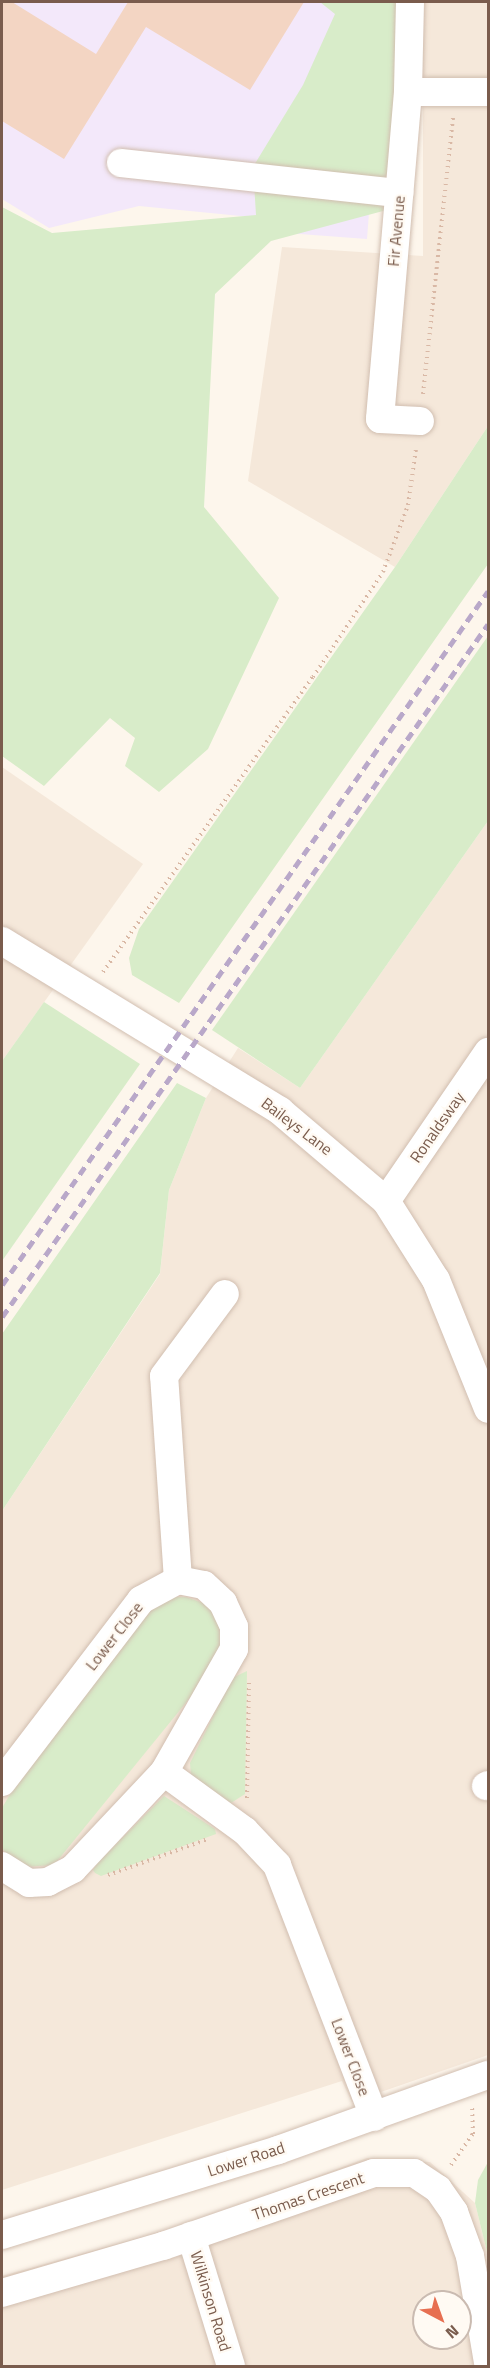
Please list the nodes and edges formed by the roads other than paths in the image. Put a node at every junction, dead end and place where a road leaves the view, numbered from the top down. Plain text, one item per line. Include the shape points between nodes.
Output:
1 (410, 2) edge
2 (408, 92) junction
3 (489, 92) edge
4 (121, 163) dead end
5 (399, 193) junction
6 (420, 421) road end
7 (2, 941) edge
8 (489, 1052) edge
9 (386, 1201) junction
10 (225, 1294) dead end
11 (489, 1409) edge
12 (178, 1580) junction
13 (164, 1772) junction
14 (2, 1782) edge
15 (2, 1866) edge
16 (478, 2079) edge
17 (374, 2117) junction
18 (2, 2235) edge
19 (192, 2236) junction
20 (2, 2293) edge
21 (489, 2362) edge
22 (231, 2367) edge

1 - 2 street, Fir Avenue
2 - 3 street
2 - 5 street, Fir Avenue
4 - 5 street
5 - 6 street, Fir Avenue via 380,419
7 - 9 street, Baileys Lane via 280,1111
8 - 9 street, Ronaldsway
9 - 11 street, Baileys Lane via 435,1281
10 - 12 street via 164,1376
12 - 13 street via 204,1585 222,1603 234,1627 234,1648
12 - 14 street, Lower Close via 141,1600
13 - 15 street via 73,1869 48,1882 29,1883
13 - 17 street, Lower Close via 245,1831 277,1865
16 - 17 street, Lower Road
17 - 18 street, Lower Road
19 - 20 street, Thomas Crescent
19 - 21 street, Thomas Crescent via 374,2174 414,2173 431,2184 454,2212 470,2256
19 - 22 street, Wilkinson Road

